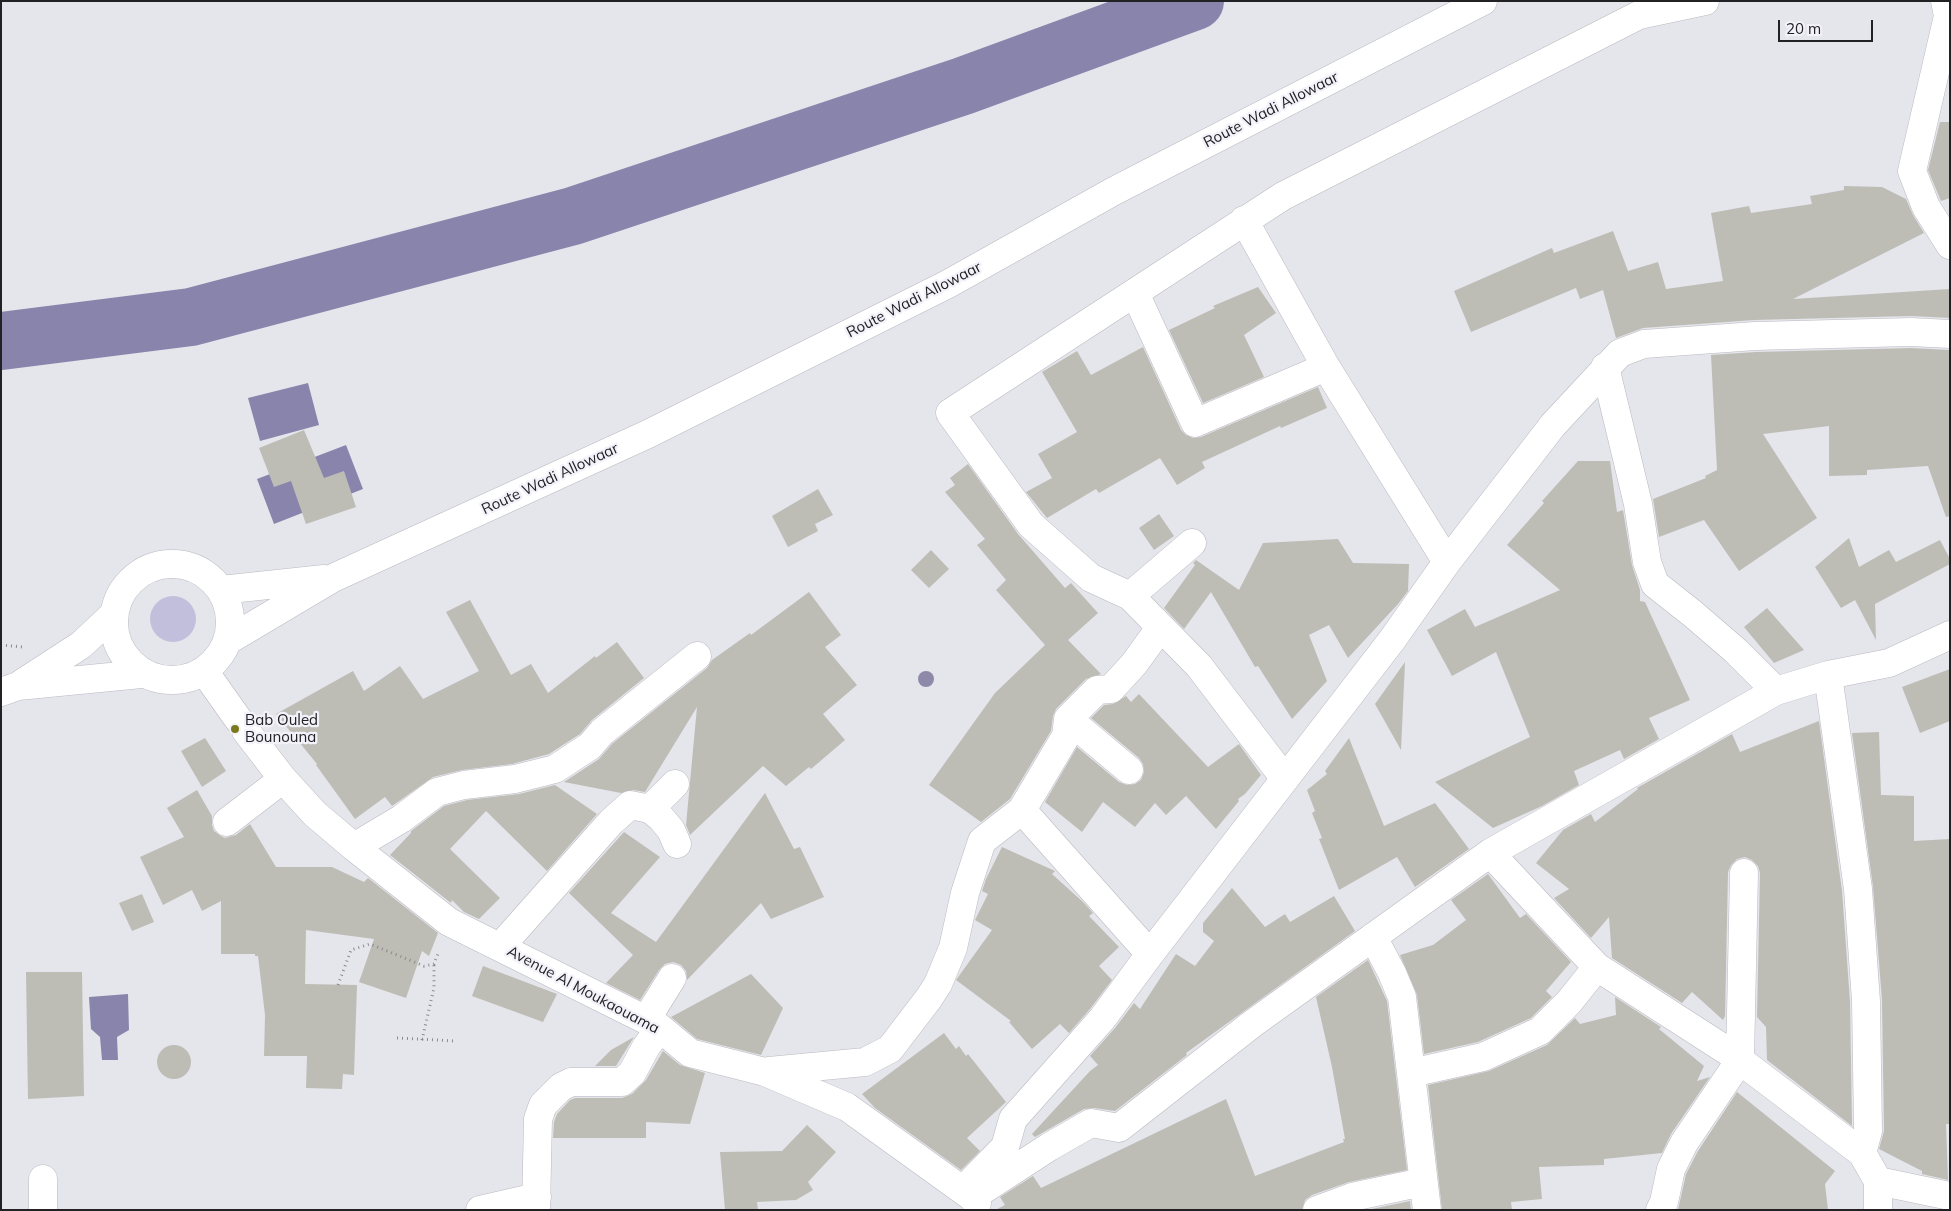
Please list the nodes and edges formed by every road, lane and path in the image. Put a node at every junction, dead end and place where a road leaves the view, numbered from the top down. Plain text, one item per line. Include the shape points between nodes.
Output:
1 (1484, 1) edge
2 (1705, 1) edge
3 (1945, 1) edge
4 (1938, 205) edge
5 (1244, 220) junction
6 (1950, 245) edge
7 (1135, 292) junction
8 (1950, 334) edge
9 (1326, 367) junction
10 (1605, 367) junction
11 (1192, 543) dead end
12 (1446, 562) junction
13 (333, 578) junction
14 (221, 590) junction
15 (1130, 596) junction
16 (113, 615) junction
17 (1160, 628) junction
18 (1950, 635) edge
19 (227, 641) junction
20 (697, 656) dead end
21 (204, 671) junction
22 (141, 674) junction
23 (1828, 675) junction
24 (10, 689) edge
25 (1776, 691) junction
26 (1068, 718) junction
27 (1129, 770) dead end
28 (283, 779) junction
29 (1285, 779) junction
30 (675, 784) dead end
31 (650, 809) junction
32 (1022, 810) junction
33 (227, 822) dead end
34 (677, 844) dead end
35 (354, 847) junction
36 (1490, 853) junction
37 (1744, 873) dead end
38 (449, 922) junction
39 (1373, 937) junction
40 (500, 946) junction
41 (1150, 954) junction
42 (434, 964) junction
43 (1597, 967) junction
44 (672, 978) dead end
45 (338, 985) dead end
46 (653, 1024) junction
47 (397, 1038) dead end
48 (422, 1040) junction
49 (456, 1041) dead end
50 (1740, 1060) junction
51 (765, 1072) junction
52 (1411, 1073) junction
53 (1862, 1153) junction
54 (43, 1179) dead end
55 (1878, 1181) junction
56 (1423, 1182) junction
57 (1950, 1196) edge
58 (972, 1199) edge
59 (536, 1203) edge
60 (43, 1210) edge
61 (480, 1210) edge
62 (1317, 1210) edge
63 (1427, 1210) edge
64 (1660, 1210) edge
65 (1878, 1210) edge

1 - 13 street, Route Wadi Allowaar via 1114,191 948,284 648,434
2 - 5 street via 1640,15 1283,196
3 - 4 street via 1948,16 1912,171
4 - 6 street
5 - 7 street
5 - 9 street
7 - 9 street via 1195,423
7 - 15 street via 950,413 1031,525 1091,578
8 - 10 street via 1755,336 1644,344 1620,353
9 - 12 street
10 - 12 street via 1553,425
10 - 25 street via 1638,504 1647,562 1655,584 1736,651
11 - 15 street
12 - 29 street via 1392,640
13 - 14 street, Route Wadi Allowaar
13 - 19 street, Route Wadi Allowaar
14 - 16 street via 209,576 194,567 158,565 128,583 118,598
14 - 19 street via 231,623
15 - 17 street
16 - 22 street via 118,646
16 - 24 street via 82,645
17 - 26 street via 1134,664 1111,688 1097,690
17 - 29 street via 1199,666
18 - 23 street via 1889,663
19 - 21 street via 218,658
20 - 35 street via 602,732 590,746 555,769 437,792 401,819
21 - 22 street via 171,681 154,680
21 - 28 street, Avenue Al Moukaouama
22 - 24 street
23 - 25 street
23 - 53 street via 1858,889 1866,992 1868,1131
25 - 36 street
26 - 27 street
26 - 32 street via 1066,736
28 - 33 street
28 - 35 street, Avenue Al Moukaouama via 315,814
29 - 41 street
30 - 31 street
31 - 34 street via 671,830
31 - 40 street via 630,805 610,822
32 - 41 street
32 - 51 street via 982,841 965,893 953,948 938,984 890,1049 865,1062
35 - 38 street, Avenue Al Moukaouama
36 - 39 street
36 - 43 street
37 - 50 street
38 - 40 street, Avenue Al Moukaouama
38 - 42 path
39 - 52 street via 1402,997
39 - 58 street via 1252,1024 1119,1128 1091,1124 1049,1147
40 - 46 street, Avenue Al Moukaouama
41 - 58 street via 1102,1019 1013,1119 1005,1147
42 - 45 path via 424,966 370,944 351,950
42 - 48 path via 434,988
43 - 50 street
43 - 52 street via 1540,1031 1482,1057
44 - 46 street
46 - 51 street, Avenue Al Moukaouama via 690,1054
46 - 59 street via 646,1047 632,1073 622,1082 571,1082 561,1087 544,1105 538,1119
47 - 48 path
48 - 49 path
50 - 53 street
50 - 64 street via 1684,1143 1671,1169
51 - 58 street, Avenue Al Moukaouama via 847,1107
52 - 56 street
53 - 55 street
54 - 60 street
55 - 57 street
55 - 65 street
56 - 62 street via 1352,1197
56 - 63 street
59 - 61 street

